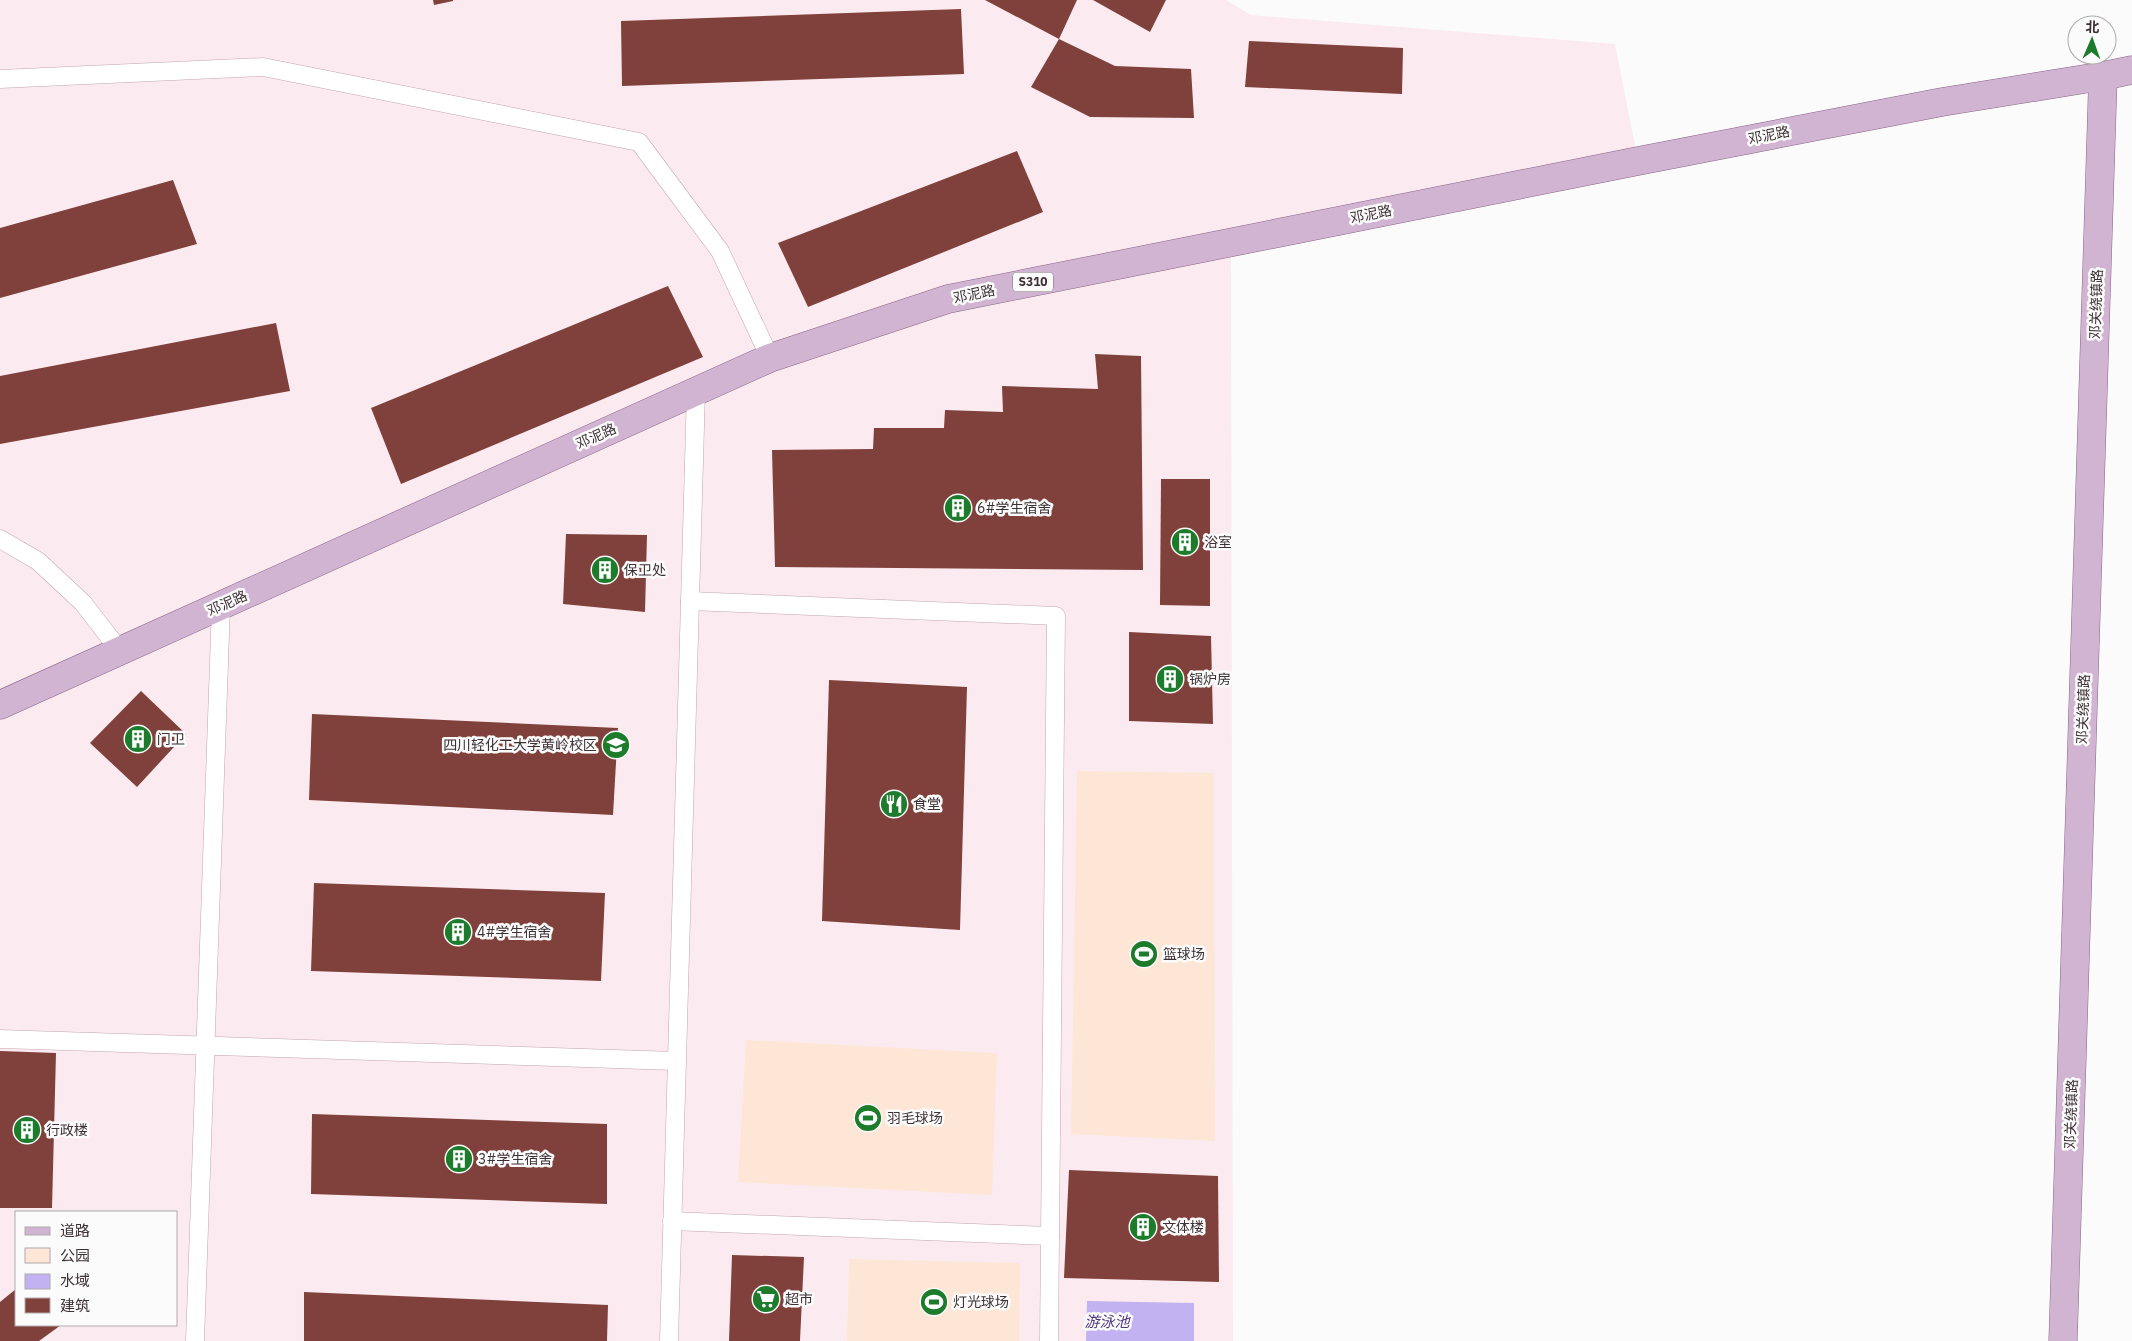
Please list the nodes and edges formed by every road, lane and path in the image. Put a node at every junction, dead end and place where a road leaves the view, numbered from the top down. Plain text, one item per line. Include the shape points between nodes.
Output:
1 (2132, 70) edge
2 (2104, 76) junction
3 (0, 79) edge
4 (770, 358) junction
5 (696, 391) junction
6 (0, 539) edge
7 (690, 601) junction
8 (221, 606) junction
9 (120, 651) junction
10 (0, 705) edge
11 (0, 1039) edge
12 (205, 1047) junction
13 (676, 1061) junction
14 (672, 1221) junction
15 (1050, 1236) junction
16 (194, 1341) edge
17 (669, 1341) edge
18 (1049, 1341) edge
19 (2063, 1341) edge

1 - 2 main road, 邓泥路 / S310
2 - 4 main road, 邓泥路 / S310 via 1942,102 948,299
2 - 19 main road, 邓关绕镇路
3 - 4 lane via 263,67 639,142 720,251
4 - 5 main road, 邓泥路 / S310
5 - 7 lane
5 - 8 main road, 邓泥路 / S310
6 - 9 lane via 38,561 83,603
7 - 13 lane
7 - 15 lane via 1056,616
8 - 9 main road, 邓泥路 / S310
8 - 12 lane
9 - 10 main road, 邓泥路 / S310
11 - 12 lane
12 - 13 lane
12 - 16 lane
13 - 14 lane
14 - 15 lane
14 - 17 lane
15 - 18 lane

